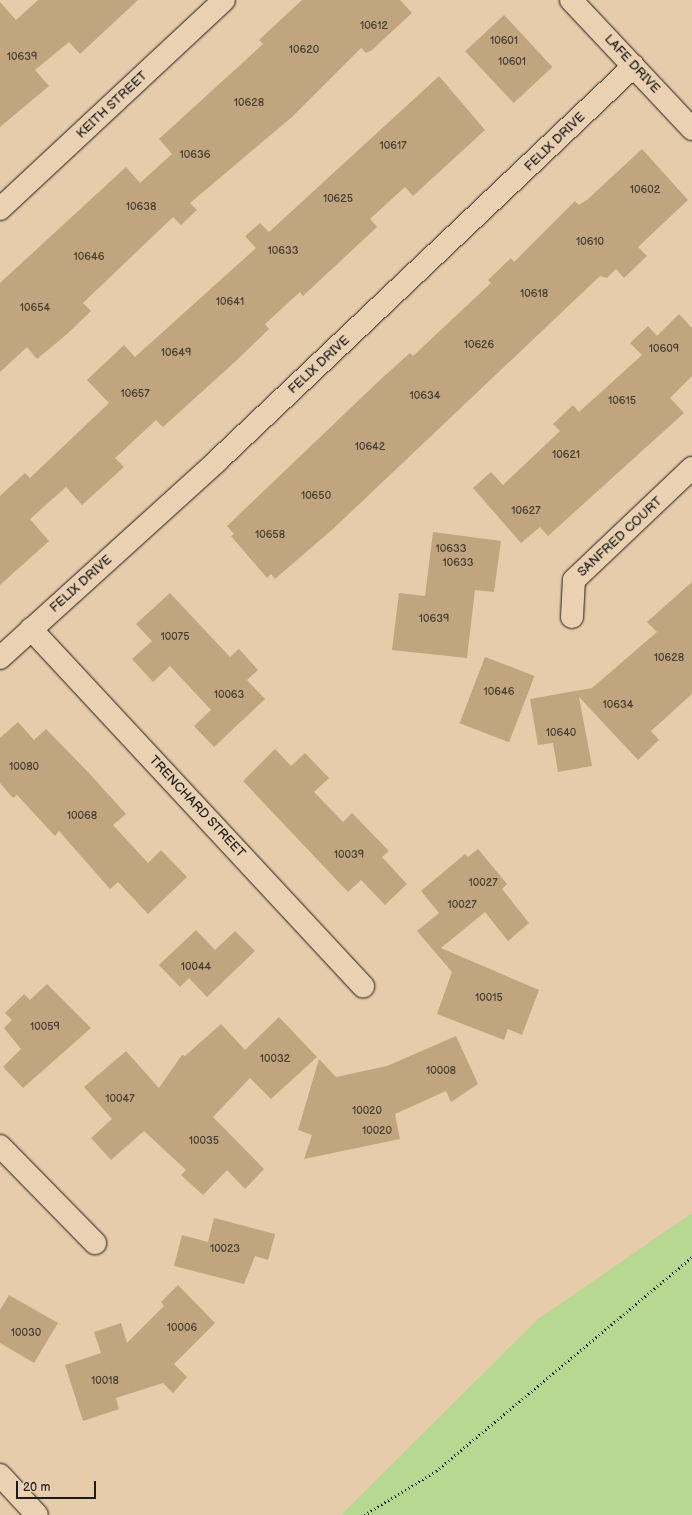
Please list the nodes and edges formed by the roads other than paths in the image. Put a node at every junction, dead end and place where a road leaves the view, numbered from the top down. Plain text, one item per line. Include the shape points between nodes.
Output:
1 (224, 0) edge
2 (571, 0) edge
3 (634, 66) junction
4 (692, 129) edge
5 (0, 209) edge
6 (692, 468) edge
7 (572, 617) dead end
8 (31, 628) junction
9 (0, 658) edge
10 (362, 986) dead end
11 (0, 1146) edge
12 (95, 1242) dead end
13 (0, 1475) edge
14 (37, 1515) edge

1 - 5 street, KEITH STREET
2 - 3 street, LAFE DRIVE
3 - 4 street, LAFE DRIVE
3 - 8 street, FELIX DRIVE via 217,461
6 - 7 street, SANFRED COURT via 574,580
8 - 9 street, FELIX DRIVE
8 - 10 street, TRENCHARD STREET
11 - 12 street
13 - 14 street

